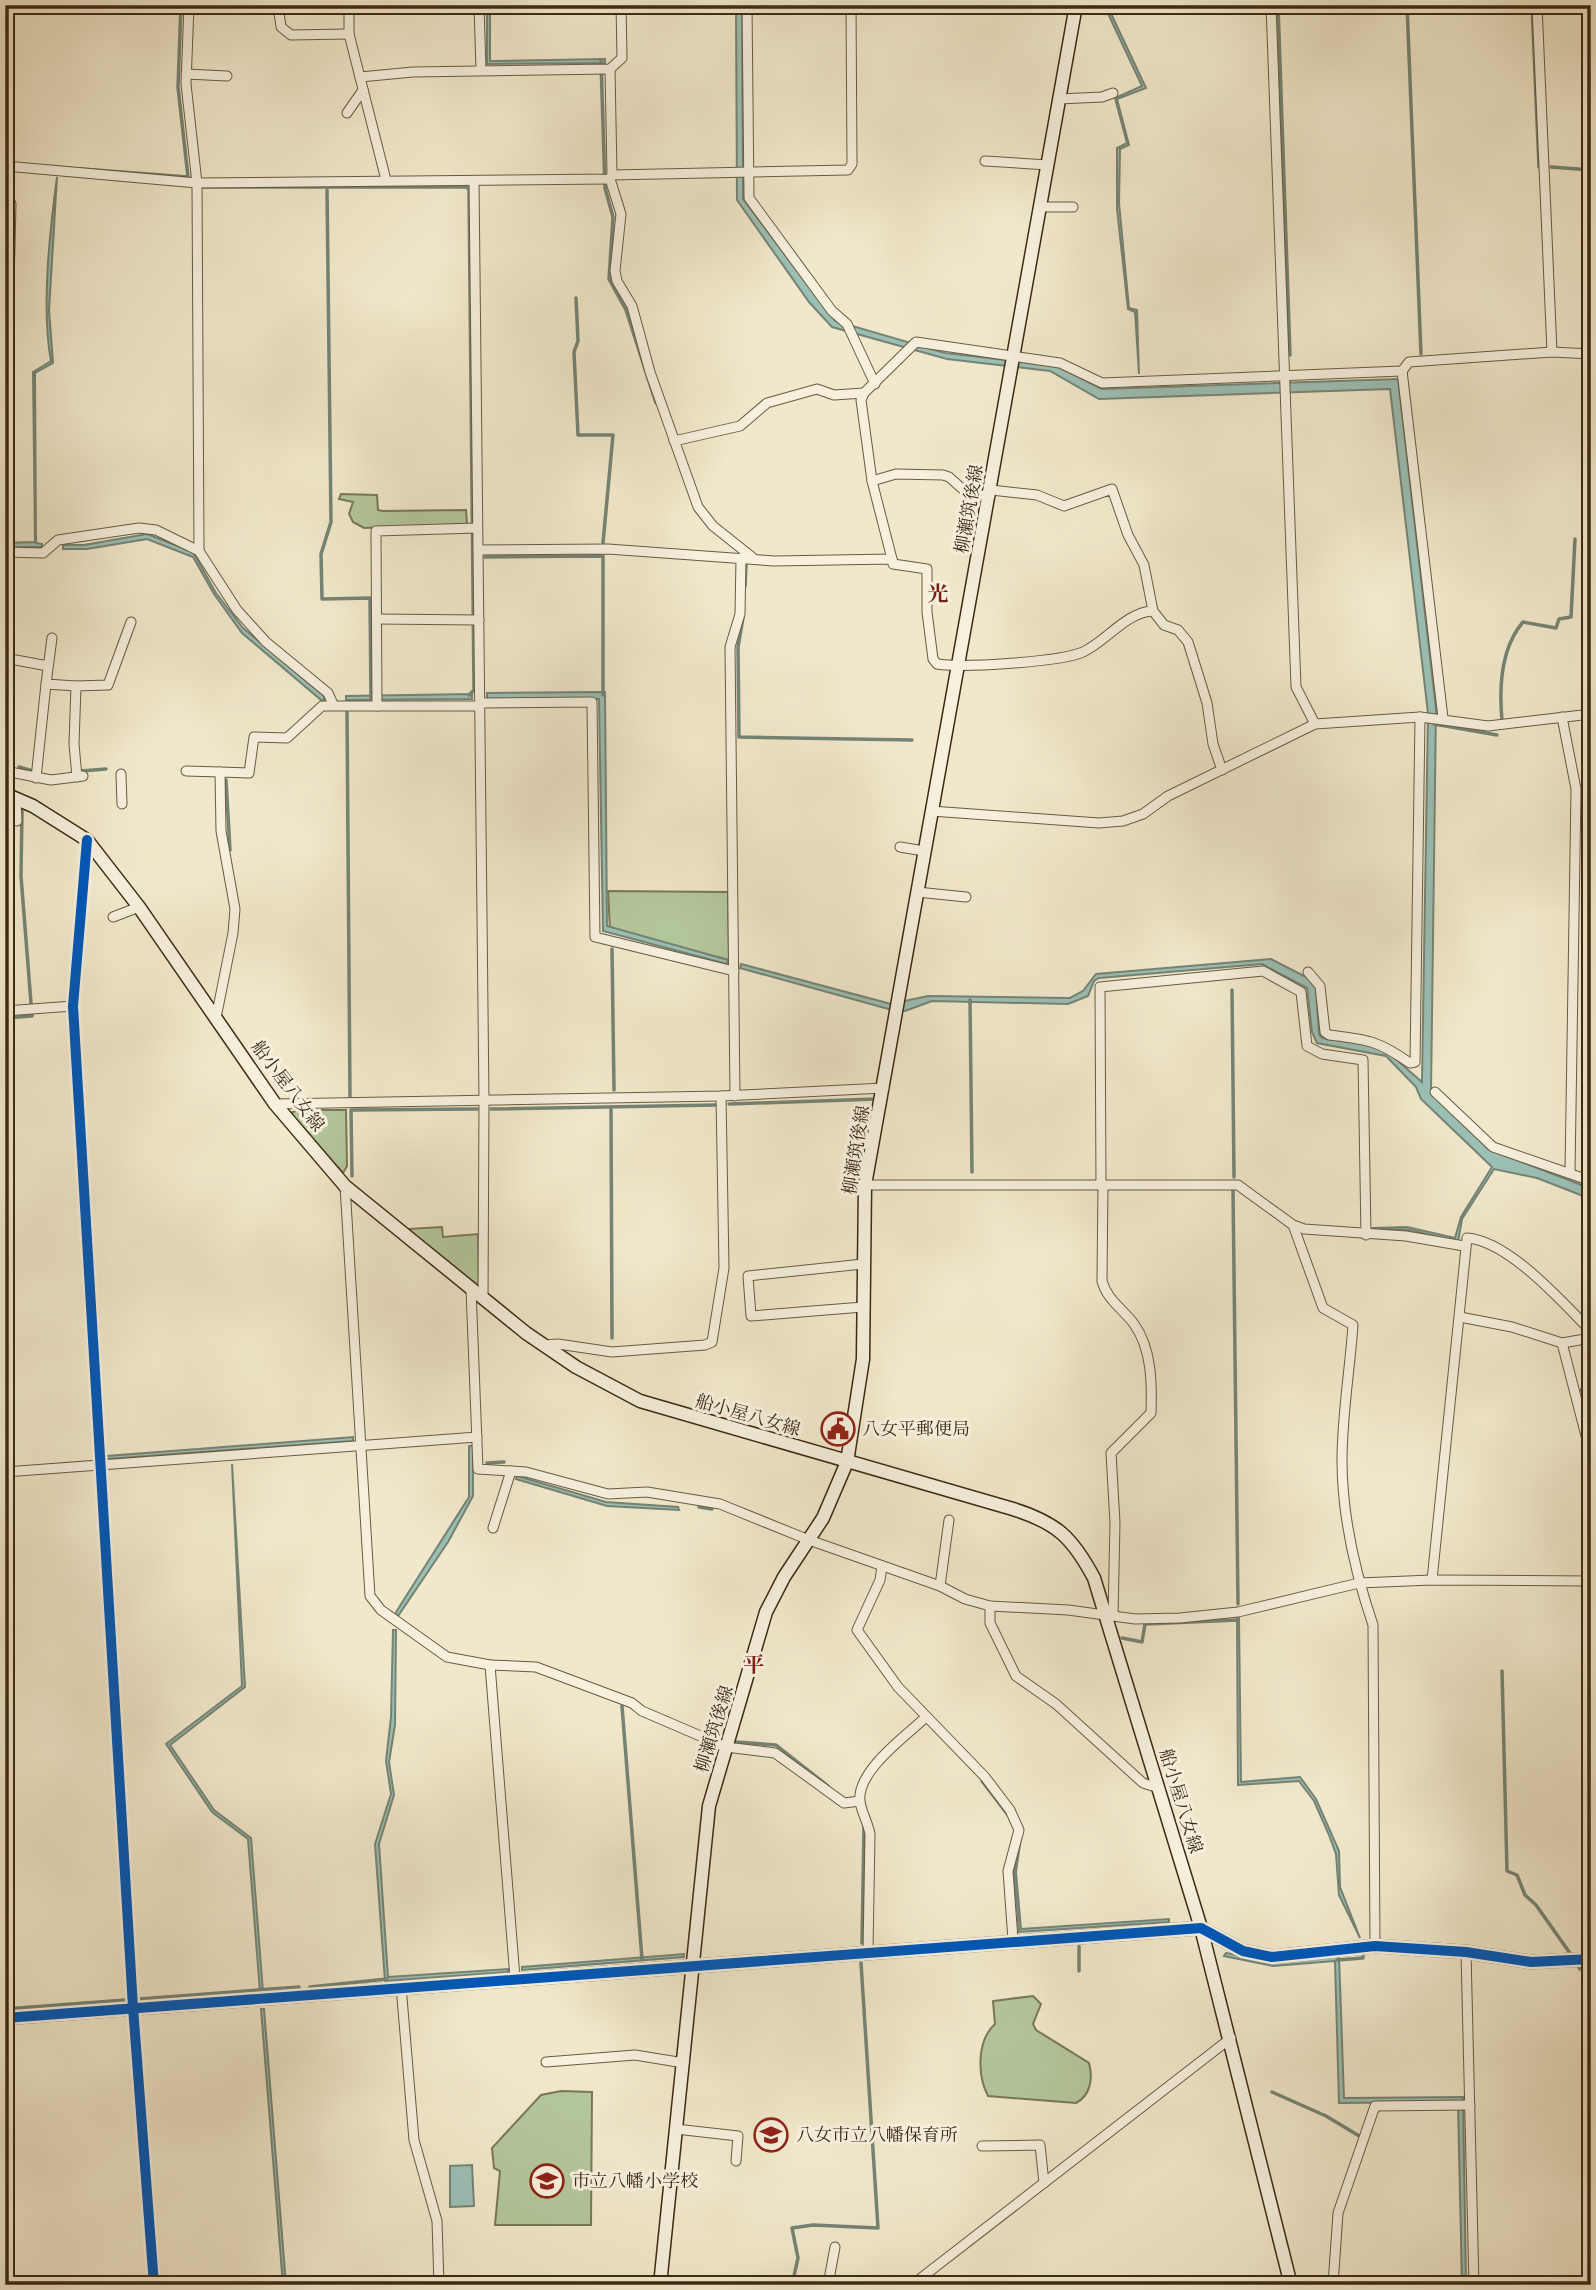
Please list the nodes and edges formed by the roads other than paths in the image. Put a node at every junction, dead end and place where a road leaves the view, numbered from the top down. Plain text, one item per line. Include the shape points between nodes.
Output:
1 (189, 5) edge
2 (278, 5) edge
3 (349, 5) edge
4 (480, 5) edge
5 (621, 5) edge
6 (747, 5) edge
7 (851, 5) edge
8 (1076, 5) edge
9 (1271, 5) edge
10 (1537, 5) edge
11 (349, 34) junction
12 (610, 69) junction
13 (481, 70) junction
14 (186, 75) junction
15 (227, 76) dead end
16 (360, 77) junction
17 (363, 90) junction
18 (1113, 93) dead end
19 (1059, 99) junction
20 (347, 113) dead end
21 (985, 161) dead end
22 (1048, 165) junction
23 (5, 166) edge
24 (743, 172) junction
25 (611, 177) junction
26 (386, 180) junction
27 (474, 181) junction
28 (197, 183) junction
29 (5, 203) edge
30 (1040, 207) junction
31 (1073, 207) dead end
32 (5, 327) edge
33 (1552, 352) junction
34 (1591, 354) edge
35 (1013, 361) junction
36 (1402, 371) junction
37 (1285, 379) junction
38 (875, 384) junction
39 (864, 393) junction
40 (674, 441) junction
41 (872, 481) junction
42 (990, 493) junction
43 (477, 528) junction
44 (478, 550) junction
45 (199, 551) junction
46 (5, 552) edge
47 (752, 557) junction
48 (741, 558) junction
49 (892, 559) junction
50 (1153, 611) junction
51 (377, 619) junction
52 (479, 620) junction
53 (131, 622) dead end
54 (52, 638) dead end
55 (5, 658) edge
56 (48, 666) junction
57 (957, 667) junction
58 (46, 684) junction
59 (76, 686) junction
60 (333, 704) junction
61 (480, 704) junction
62 (377, 706) junction
63 (1591, 714) edge
64 (1420, 717) junction
65 (1562, 717) junction
66 (1443, 718) junction
67 (1315, 724) junction
68 (1222, 770) junction
69 (5, 771) edge
70 (186, 771) dead end
71 (220, 772) junction
72 (121, 774) dead end
73 (36, 778) junction
74 (11, 797) edge
75 (122, 803) dead end
76 (931, 811) junction
77 (17, 821) dead end
78 (87, 841) junction
79 (900, 847) dead end
80 (924, 851) junction
81 (917, 892) junction
82 (966, 897) dead end
83 (139, 907) junction
84 (113, 917) dead end
85 (734, 971) junction
86 (1308, 972) dead end
87 (73, 1006) junction
88 (5, 1011) edge
89 (216, 1018) junction
90 (884, 1088) junction
91 (1435, 1092) dead end
92 (721, 1096) junction
93 (735, 1096) junction
94 (484, 1101) junction
95 (275, 1104) junction
96 (1570, 1172) junction
97 (1591, 1181) edge
98 (865, 1185) junction
99 (1102, 1185) junction
100 (345, 1186) junction
101 (1293, 1225) junction
102 (1366, 1235) junction
103 (1464, 1246) junction
104 (863, 1264) junction
105 (471, 1289) junction
106 (483, 1299) junction
107 (863, 1307) junction
108 (1460, 1317) junction
109 (1591, 1331) edge
110 (1591, 1338) edge
111 (1562, 1343) junction
112 (543, 1345) junction
113 (477, 1437) junction
114 (361, 1445) junction
115 (1591, 1455) edge
116 (847, 1462) junction
117 (102, 1465) junction
118 (511, 1471) junction
119 (5, 1472) edge
120 (694, 1501) junction
121 (686, 1508) dead end
122 (949, 1520) dead end
123 (493, 1528) dead end
124 (809, 1540) junction
125 (882, 1566) junction
126 (1432, 1580) junction
127 (1591, 1581) edge
128 (1359, 1583) junction
129 (940, 1586) junction
130 (990, 1606) junction
131 (1109, 1615) junction
132 (490, 1665) junction
133 (926, 1717) junction
134 (726, 1748) junction
135 (1159, 1788) junction
136 (860, 1801) junction
137 (1201, 1928) junction
138 (1013, 1940) junction
139 (1375, 1946) junction
140 (868, 1951) junction
141 (1466, 1952) junction
142 (1591, 1959) edge
143 (694, 1965) junction
144 (515, 1978) junction
145 (401, 1986) junction
146 (133, 2007) junction
147 (5, 2018) edge
148 (1231, 2038) junction
149 (546, 2062) dead end
150 (684, 2063) junction
151 (1464, 2105) junction
152 (676, 2129) junction
153 (982, 2146) dead end
154 (736, 2161) dead end
155 (1044, 2183) junction
156 (835, 2246) dead end
157 (154, 2285) edge
158 (439, 2285) edge
159 (660, 2285) edge
160 (828, 2285) edge
161 (912, 2285) edge
162 (1291, 2285) edge
163 (1333, 2285) edge
164 (1474, 2285) edge

1 - 14 street
2 - 11 street via 281,27 291,35
3 - 11 street
4 - 13 street
5 - 12 street via 622,58
6 - 24 street
7 - 24 street via 852,164 848,170
8 - 19 main road, 柳瀬筑後線
9 - 37 street
10 - 33 street
11 - 16 street
12 - 13 street
12 - 25 street
13 - 16 street
14 - 15 street
14 - 28 street
16 - 17 street
17 - 20 street
17 - 26 street
18 - 19 street
19 - 22 main road, 柳瀬筑後線
21 - 22 street
22 - 30 main road, 柳瀬筑後線
23 - 28 street
24 - 25 street
24 - 38 street via 749,198 832,311 847,324
25 - 27 street
25 - 40 street via 621,214 617,281 632,306
26 - 27 street
26 - 28 street
27 - 43 street
28 - 45 street
29 - 32 street via 11,204
30 - 31 street
30 - 35 main road, 柳瀬筑後線
33 - 34 street
33 - 36 street via 1409,362
35 - 37 street via 1060,363 1102,383
35 - 38 street via 911,347
35 - 42 main road, 柳瀬筑後線
36 - 37 street
36 - 66 street
37 - 67 street via 1296,687
38 - 39 street
39 - 40 street via 834,395 817,389 767,403 740,426
39 - 41 street via 862,412
40 - 47 street via 698,507 713,526
41 - 42 street via 896,474 943,475 967,493
41 - 49 street
42 - 50 street via 1037,495 1065,506 1112,489 1144,565
42 - 57 main road, 柳瀬筑後線
43 - 44 street
43 - 51 street via 376,531
44 - 48 street via 608,549
44 - 52 street
45 - 46 street via 156,530 139,528 58,540 43,553
45 - 60 street via 237,610 266,642 328,693
47 - 48 street
47 - 49 street via 774,561
48 - 85 street via 740,614 730,647
49 - 57 street via 893,564 927,569 933,659 936,664
50 - 57 street via 1138,615 1075,655
50 - 68 street via 1188,642
51 - 52 street
51 - 62 street
52 - 61 street
53 - 59 street via 108,685
54 - 56 street
55 - 56 street
56 - 58 street
57 - 76 main road, 柳瀬筑後線
58 - 59 street
58 - 73 street
59 - 73 street via 74,744 80,776
60 - 62 street
60 - 71 street via 322,706 286,738 254,737 249,773
61 - 62 street
61 - 85 street via 592,702 594,937
61 - 94 street
63 - 65 street
64 - 66 street
64 - 67 street
64 - 86 street via 1415,1062 1373,1040 1329,1035 1322,1023 1320,986
65 - 66 street via 1488,726
65 - 96 street via 1576,789
67 - 68 street
68 - 76 street via 1123,821
69 - 73 street
70 - 71 street
71 - 89 street via 221,831 234,909
72 - 75 street
74 - 77 street
74 - 78 main road, 船小屋八女線
76 - 80 main road, 柳瀬筑後線
78 - 83 main road, 船小屋八女線
78 - 87 street
79 - 80 street
80 - 81 main road, 柳瀬筑後線
81 - 82 street
81 - 90 main road, 柳瀬筑後線
83 - 84 street
83 - 89 main road, 船小屋八女線
85 - 93 street
87 - 88 street
87 - 117 street
89 - 95 main road, 船小屋八女線
90 - 93 street
90 - 98 main road, 柳瀬筑後線
91 - 96 street via 1493,1147
92 - 93 street
92 - 94 street
92 - 112 street via 724,1268 712,1342 612,1352
94 - 95 street
94 - 106 street
95 - 100 main road, 船小屋八女線
96 - 97 street
98 - 99 street
98 - 104 main road, 柳瀬筑後線
99 - 101 street via 1238,1185
99 - 102 street via 1100,987 1263,971 1301,992 1307,1046 1322,1054 1363,1060
99 - 131 street via 1102,1281 1142,1336 1152,1395 1151,1413 1111,1453 1115,1523
100 - 105 main road, 船小屋八女線
100 - 114 street
101 - 102 street
101 - 128 street via 1323,1308 1353,1325 1342,1460
102 - 103 street
103 - 108 street
103 - 109 street via 1467,1238 1476,1239 1503,1251
104 - 107 main road, 柳瀬筑後線
104 - 107 street via 748,1276 751,1316
105 - 106 main road, 船小屋八女線
105 - 113 street
106 - 112 main road, 船小屋八女線
107 - 116 main road, 柳瀬筑後線 via 863,1359
108 - 111 street
108 - 126 street
110 - 111 street
111 - 115 street
112 - 116 main road, 船小屋八女線 via 640,1401
113 - 114 street
113 - 118 street via 478,1469
114 - 117 street
114 - 132 street via 370,1596 381,1610 447,1657
116 - 124 main road, 柳瀬筑後線
116 - 131 main road, 船小屋八女線 via 1046,1520 1080,1553
117 - 119 street
117 - 146 street
118 - 120 street via 608,1494 647,1492
118 - 123 street
120 - 121 street
120 - 124 street via 720,1504
122 - 129 street
124 - 125 street
124 - 134 main road, 柳瀬筑後線 via 766,1612
125 - 129 street
125 - 133 street via 857,1630
126 - 127 street
126 - 128 street
128 - 131 street via 1238,1612 1135,1619
128 - 139 street via 1373,1625
129 - 130 street
130 - 131 street
130 - 135 street via 990,1623 1016,1676 1056,1704 1143,1783
131 - 135 main road, 船小屋八女線
132 - 134 street via 536,1667 632,1703
132 - 144 street
133 - 136 street via 881,1757 867,1776
133 - 138 street via 985,1777 1019,1830 1009,1871
134 - 136 street via 775,1753 844,1803
134 - 143 main road, 柳瀬筑後線 via 709,1806
135 - 137 main road, 船小屋八女線
136 - 140 street via 870,1834
137 - 138 main road
137 - 139 main road via 1243,1951 1272,1957
137 - 148 main road, 船小屋八女線
138 - 140 main road
139 - 141 main road
140 - 143 main road
141 - 142 main road via 1531,1962
141 - 151 street
143 - 144 main road
143 - 150 main road, 柳瀬筑後線
144 - 145 main road
145 - 146 main road
145 - 158 street via 414,2140 437,2221
146 - 147 main road
146 - 157 street
148 - 155 street
148 - 162 main road, 船小屋八女線
149 - 150 street via 635,2055
150 - 152 main road, 柳瀬筑後線
151 - 163 street via 1375,2106 1338,2213
151 - 164 street
152 - 154 street via 738,2136
152 - 159 main road, 柳瀬筑後線
153 - 155 street via 1040,2145
155 - 161 street
156 - 160 street

